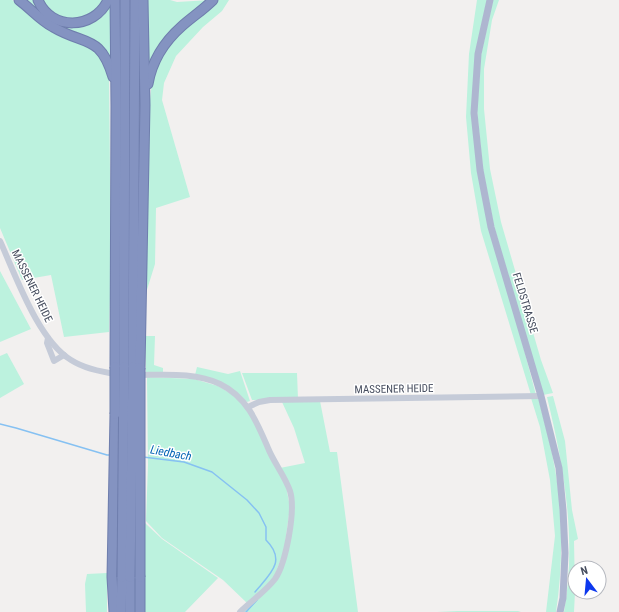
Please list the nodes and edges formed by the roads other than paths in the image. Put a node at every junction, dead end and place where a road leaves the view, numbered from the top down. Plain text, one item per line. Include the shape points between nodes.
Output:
1 (20, 0) edge
2 (38, 0) edge
3 (108, 0) edge
4 (115, 0) edge
5 (125, 0) edge
6 (136, 0) edge
7 (143, 0) edge
8 (212, 0) edge
9 (490, 0) edge
10 (145, 105) junction
11 (116, 106) junction
12 (0, 241) edge
13 (48, 338) junction
14 (64, 355) junction
15 (128, 367) junction
16 (541, 396) junction
17 (248, 407) junction
18 (126, 577) junction
19 (114, 612) edge
20 (121, 612) edge
21 (130, 612) edge
22 (140, 612) edge
23 (240, 612) edge
24 (560, 612) edge

1 - 11 highway via 53,28 88,41 98,48 109,64 114,80
2 - 3 highway via 46,12 56,18 66,23 79,23 93,18
4 - 11 highway
5 - 15 highway
6 - 15 highway
7 - 10 highway
8 - 10 highway via 169,38 156,58 148,81
9 - 16 main road, FELDSTRASSE via 478,54 474,113 480,170 491,227
10 - 15 highway
11 - 15 highway
12 - 13 street, MASSENER HEIDE via 30,308
13 - 14 street, MASSENER HEIDE
13 - 14 street, MASSENER HEIDE via 47,343 54,361
14 - 17 street, MASSENER HEIDE via 78,364 104,373 183,375 210,380 231,390
15 - 18 highway, bridge
15 - 19 highway, bridge via 112,577
15 - 22 highway, bridge
16 - 17 street, MASSENER HEIDE via 270,400
16 - 24 main road, FELDSTRASSE via 559,468 563,510 565,553
17 - 23 street, MASSENER HEIDE via 288,486 292,507 286,552 279,570 267,588
18 - 20 highway
18 - 21 highway

